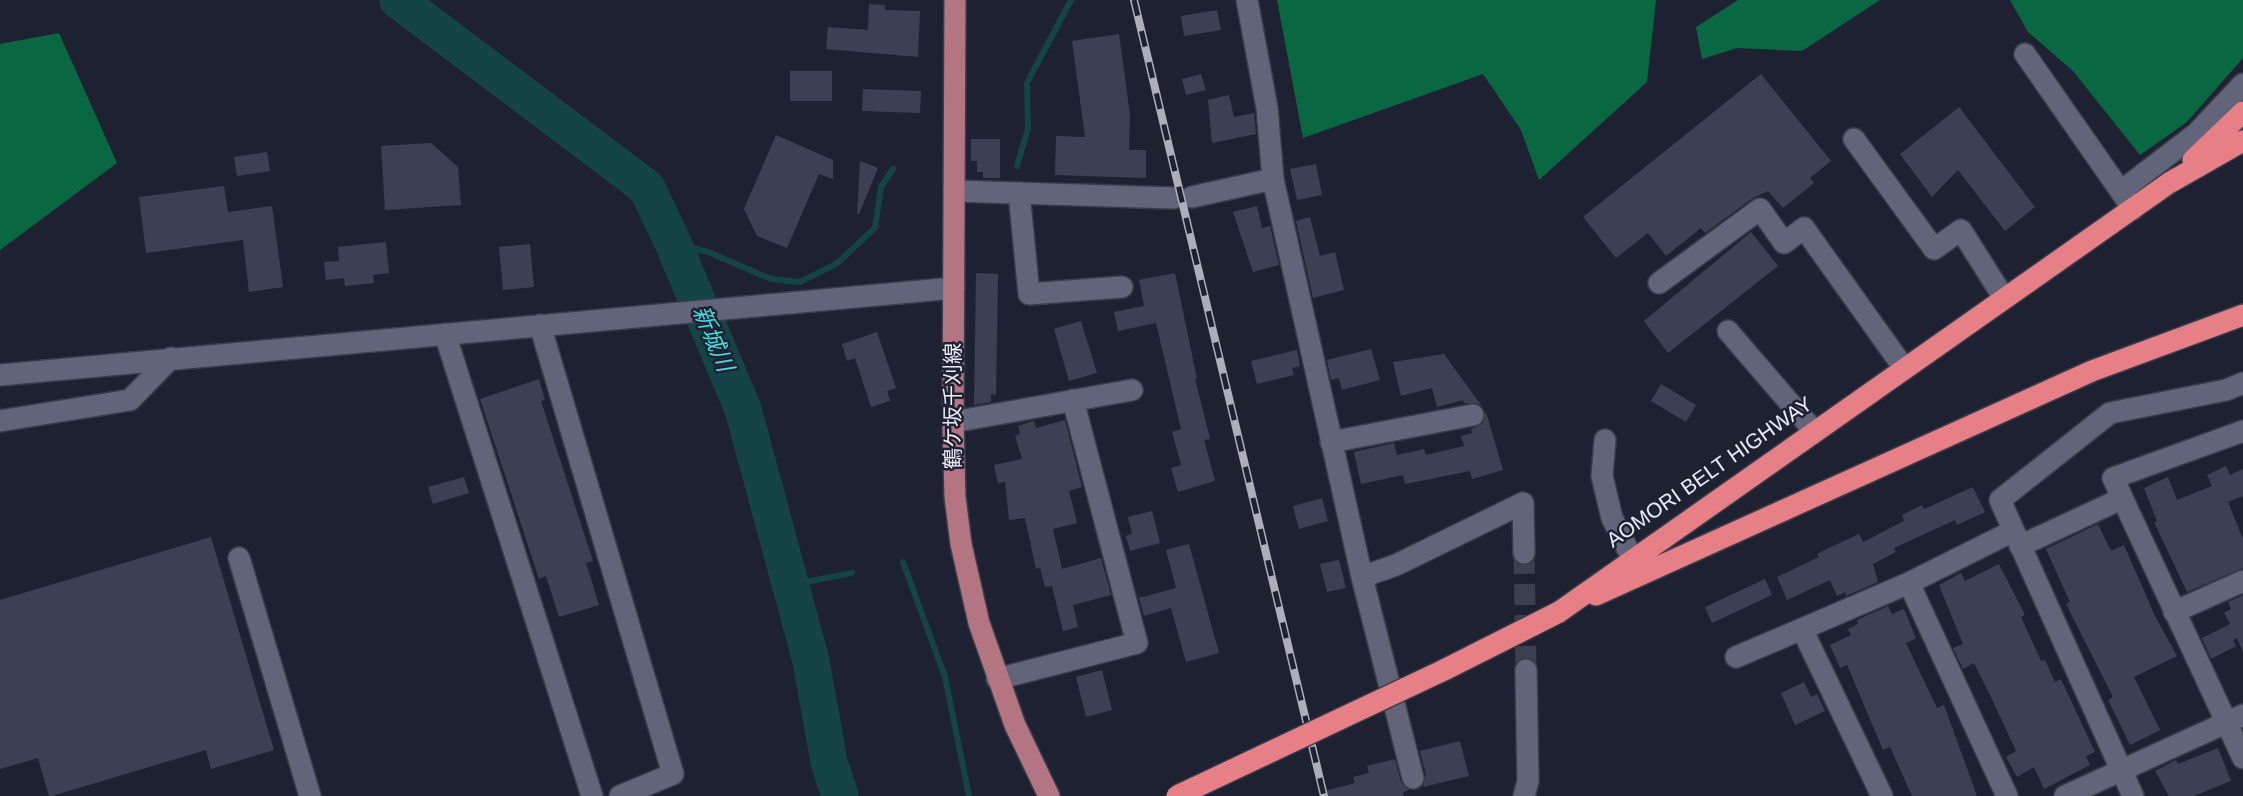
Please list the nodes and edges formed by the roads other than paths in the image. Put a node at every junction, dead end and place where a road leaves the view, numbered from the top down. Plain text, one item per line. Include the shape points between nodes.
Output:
1 (955, 0) edge
2 (1247, 0) edge
3 (2025, 54) dead end
4 (2243, 84) edge
5 (2243, 112) edge
6 (1854, 139) dead end
7 (2243, 141) edge
8 (1273, 179) junction
9 (2169, 183) junction
10 (954, 191) junction
11 (1020, 193) junction
12 (2127, 200) junction
13 (1659, 283) dead end
14 (1122, 287) dead end
15 (954, 288) junction
16 (2004, 298) junction
17 (2243, 315) edge
18 (540, 325) junction
19 (1728, 331) dead end
20 (445, 334) junction
21 (171, 358) junction
22 (1904, 368) junction
23 (0, 374) edge
24 (2243, 383) edge
25 (1132, 390) dead end
26 (1073, 400) junction
27 (1473, 415) dead end
28 (0, 421) edge
29 (953, 422) junction
30 (1814, 430) junction
31 (2243, 431) edge
32 (1605, 440) dead end
33 (1331, 442) junction
34 (2121, 499) junction
35 (2016, 538) junction
36 (1524, 553) tunnel mouth
37 (239, 558) dead end
38 (1632, 558) junction
39 (1362, 577) junction
40 (2243, 581) edge
41 (1909, 583) junction
42 (1559, 612) junction
43 (2174, 612) junction
44 (1802, 629) junction
45 (1737, 657) dead end
46 (1526, 670) tunnel mouth
47 (997, 679) junction
48 (2234, 719) edge
49 (2243, 758) edge
50 (2120, 770) junction
51 (1413, 778) dead end
52 (310, 796) edge
53 (592, 796) edge
54 (620, 796) edge
55 (1049, 796) edge
56 (1177, 796) edge
57 (1524, 796) edge
58 (1882, 796) edge
59 (2007, 796) edge
60 (2065, 796) edge
61 (2133, 796) edge

1 - 10 main road, 鶴ケ坂千刈線
2 - 8 street via 1267,108
3 - 12 street
4 - 12 street
5 - 9 highway
6 - 16 street via 1934,249 1961,230
7 - 9 highway, AOMORI BELT HIGHWAY
8 - 11 street via 1182,197
8 - 33 street
9 - 12 highway, AOMORI BELT HIGHWAY
10 - 11 street
10 - 15 main road, 鶴ケ坂千刈線
11 - 14 street via 1029,294
12 - 16 highway, AOMORI BELT HIGHWAY
13 - 22 street via 1760,209 1784,243 1804,228
15 - 18 street
15 - 29 main road, 鶴ケ坂千刈線
16 - 22 highway, AOMORI BELT HIGHWAY
17 - 42 highway via 2092,371
18 - 20 street
18 - 54 street via 673,774
19 - 30 street
20 - 21 street
20 - 53 street
21 - 23 street
21 - 28 street via 130,400
22 - 30 highway, AOMORI BELT HIGHWAY
24 - 35 street via 2110,413 2000,500
25 - 26 street
26 - 29 street
26 - 47 street via 1137,643
27 - 33 street
29 - 47 main road, 鶴ケ坂千刈線 via 961,544
30 - 38 highway, AOMORI BELT HIGHWAY
31 - 34 street via 2113,478
32 - 38 street via 1602,476 1612,518
33 - 39 street
34 - 35 street
34 - 43 street
35 - 41 street
35 - 50 street
36 - 39 street via 1523,503
37 - 52 street
38 - 42 highway, AOMORI BELT HIGHWAY
39 - 51 street
40 - 43 street
41 - 44 street
41 - 59 street
42 - 56 highway, AOMORI BELT HIGHWAY, bridge
43 - 48 street
44 - 45 street
44 - 58 street
46 - 57 street via 1528,781
47 - 55 main road, 鶴ケ坂千刈線
48 - 49 street
48 - 50 street
50 - 60 street
50 - 61 street

